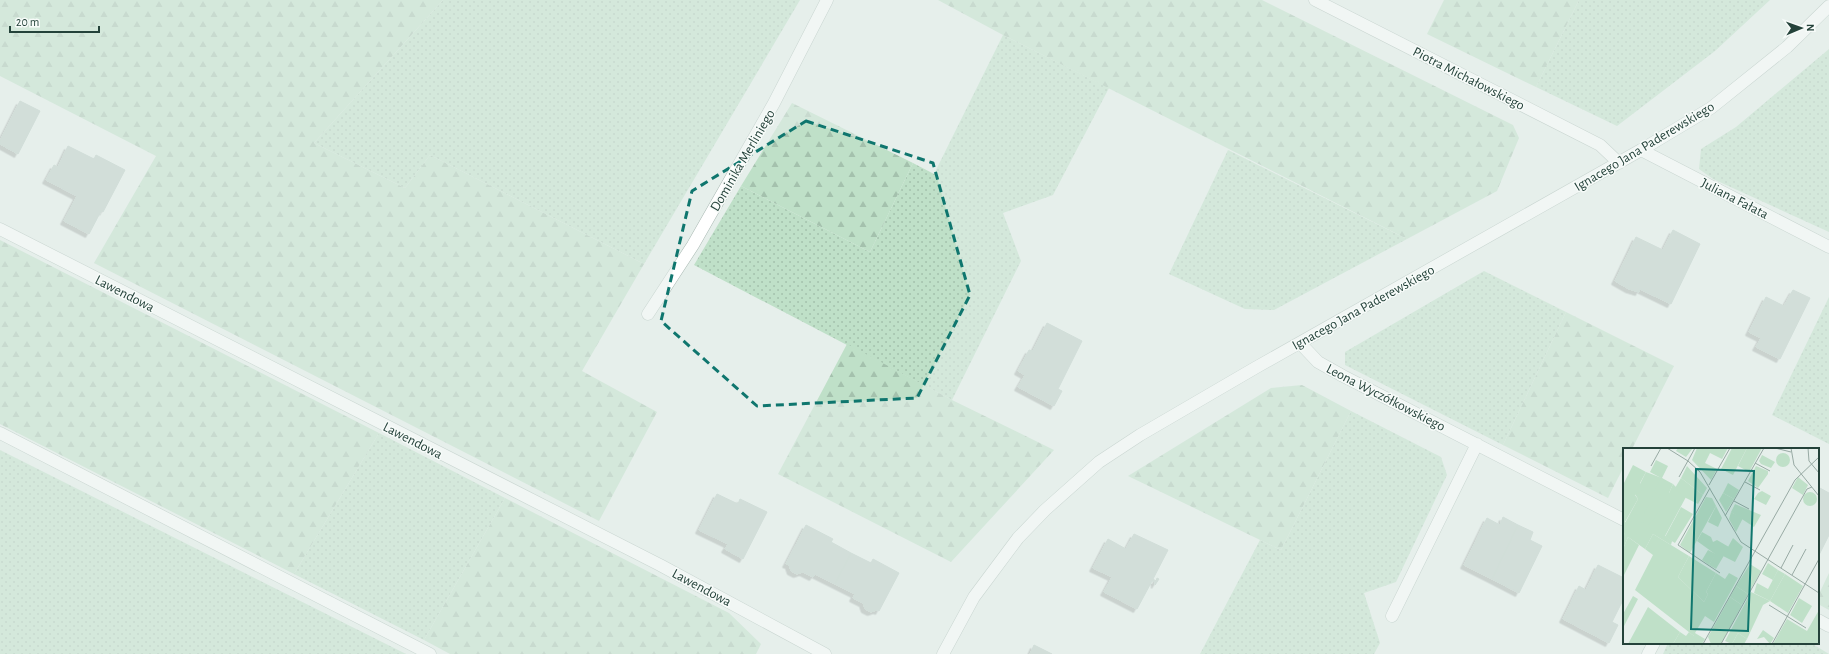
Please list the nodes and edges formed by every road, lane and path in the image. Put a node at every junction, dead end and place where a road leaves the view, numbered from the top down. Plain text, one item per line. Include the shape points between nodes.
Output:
1 (828, 0) edge
2 (1315, 0) edge
3 (1829, 6) edge
4 (1641, 150) junction
5 (1619, 163) junction
6 (0, 229) edge
7 (1829, 246) edge
8 (648, 314) dead end
9 (1300, 343) junction
10 (0, 433) edge
11 (1477, 444) junction
12 (1623, 519) edge
13 (1392, 616) dead end
14 (1819, 621) edge
15 (1829, 626) edge
16 (1653, 644) edge
17 (430, 654) edge
18 (825, 654) edge
19 (943, 654) edge
20 (1648, 654) edge

1 - 8 street, Dominika Merliniego via 693,245
2 - 5 street, Piotra Michałowskiego via 1600,145
3 - 4 street, Ignacego Jana Paderewskiego via 1787,46 1711,108
4 - 5 street, Ignacego Jana Paderewskiego
4 - 7 street, Juliana Fałata
5 - 9 street, Ignacego Jana Paderewskiego
6 - 18 street, Lawendowa via 660,565
9 - 11 street, Leona Wyczółkowskiego via 1318,362
9 - 19 street, Ignacego Jana Paderewskiego via 1153,427 1099,462 1018,538 974,597
10 - 17 street
11 - 12 street, Leona Wyczółkowskiego
11 - 13 street
14 - 15 street
16 - 20 street

